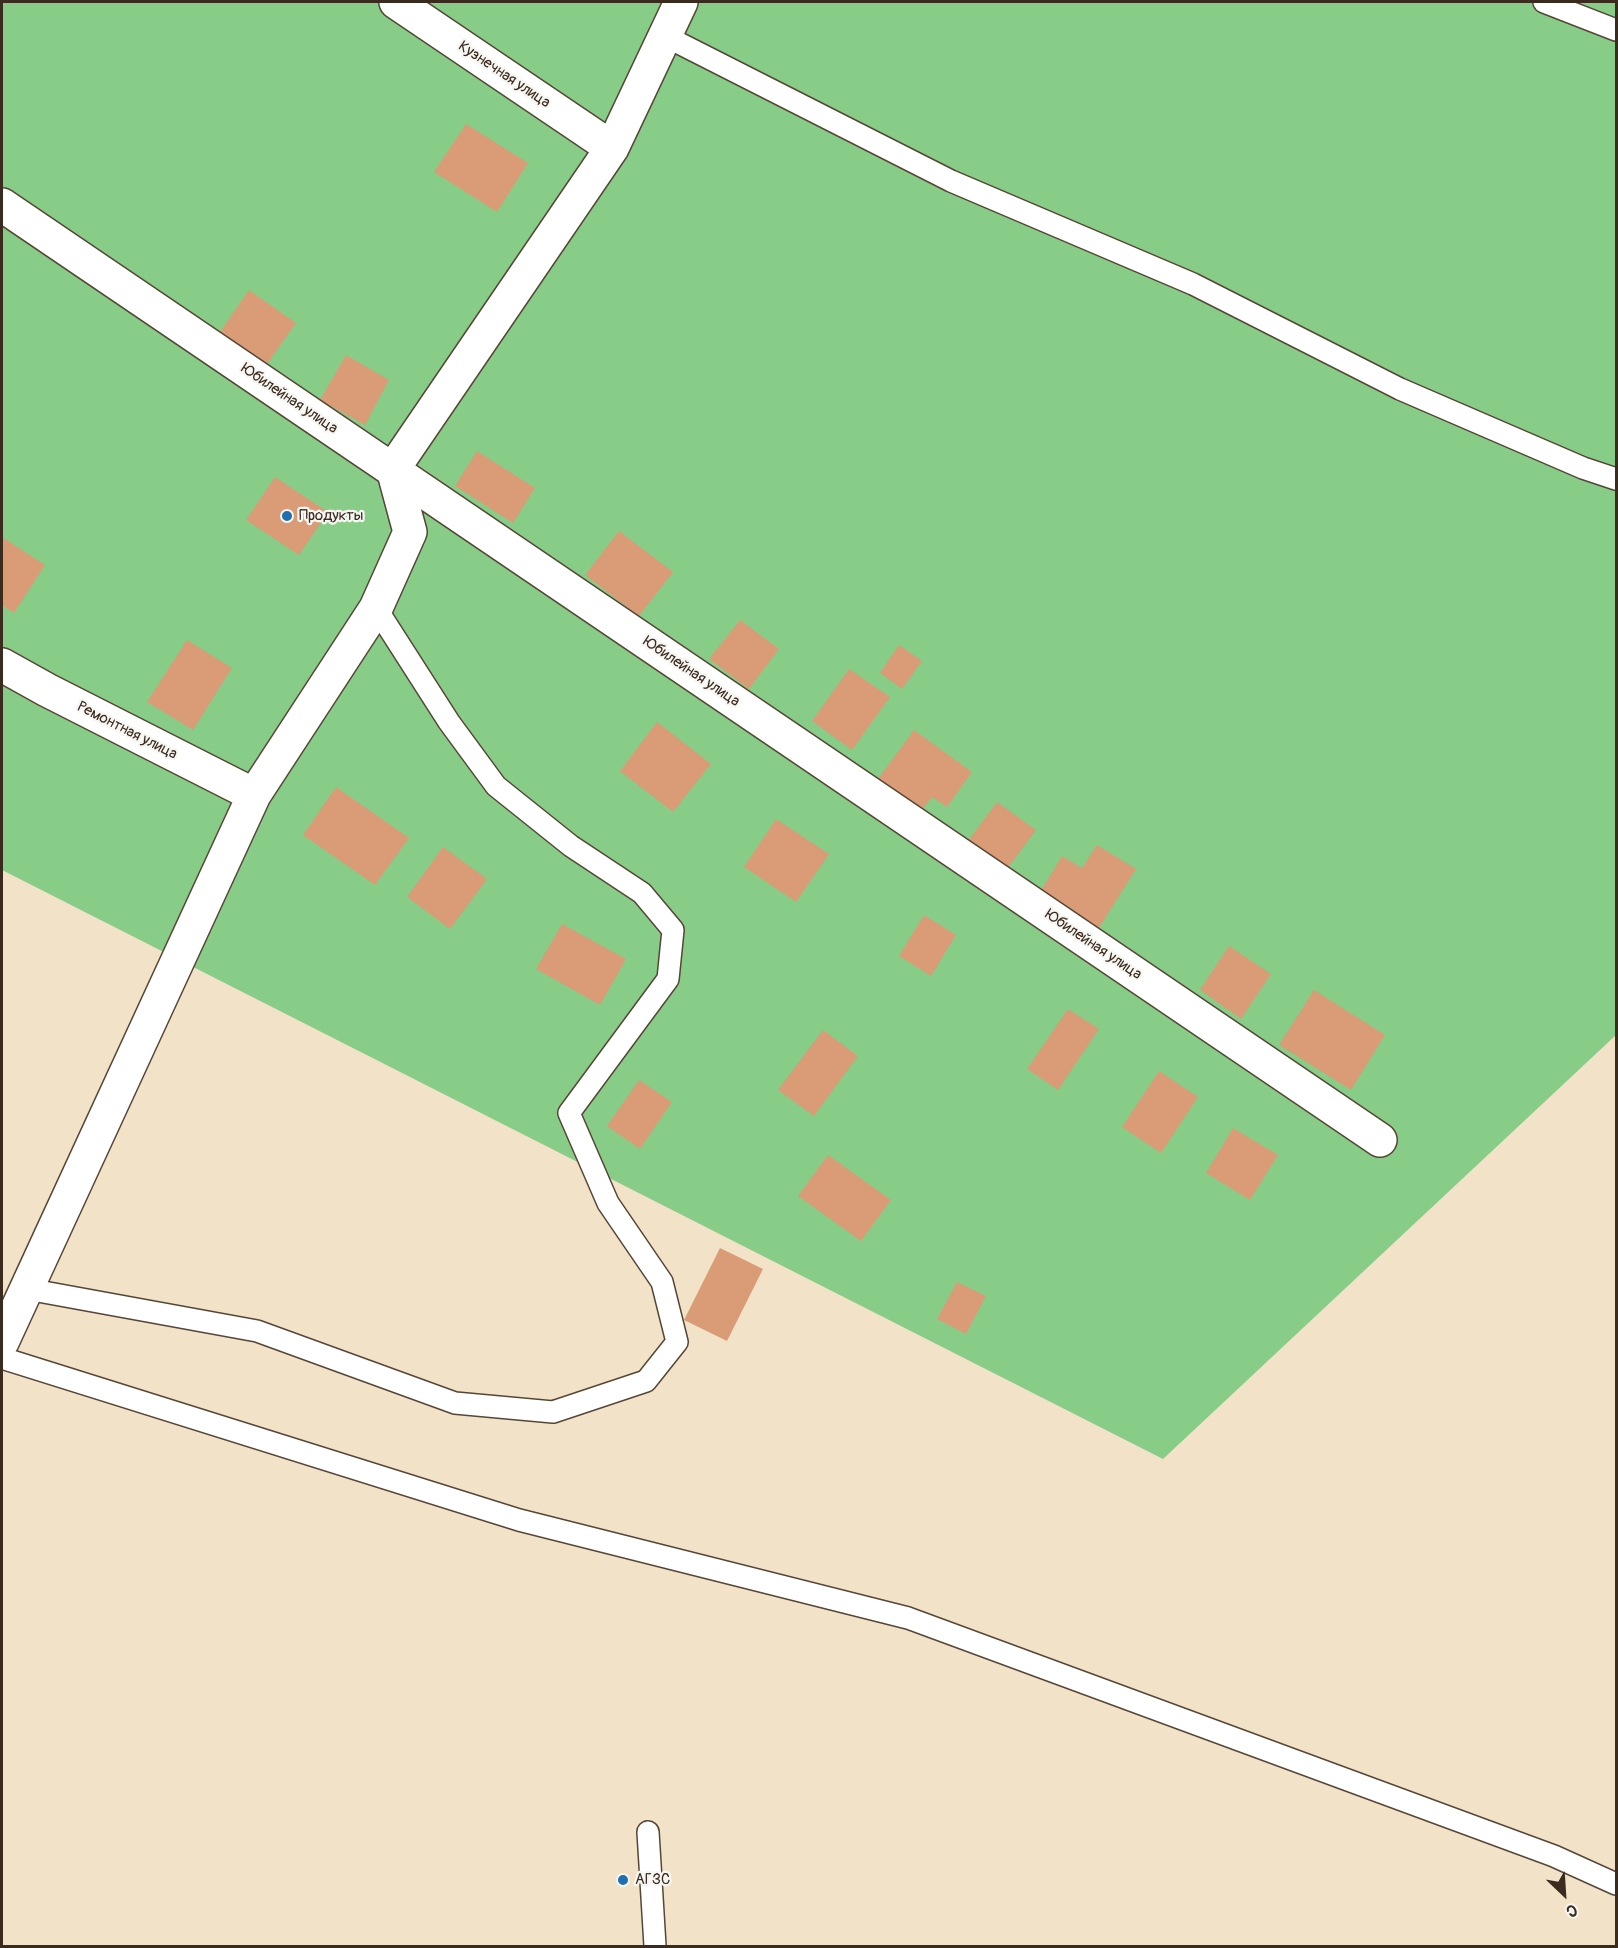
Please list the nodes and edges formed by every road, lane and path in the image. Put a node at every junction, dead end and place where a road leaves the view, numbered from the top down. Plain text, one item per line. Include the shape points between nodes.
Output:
1 (396, 2) edge
2 (681, 2) edge
3 (1544, 2) edge
4 (1617, 30) edge
5 (665, 36) junction
6 (612, 148) junction
7 (2, 205) edge
8 (393, 469) junction
9 (1617, 479) edge
10 (376, 608) junction
11 (2, 665) edge
12 (254, 795) junction
13 (1380, 1140) dead end
14 (27, 1289) junction
15 (2, 1342) edge
16 (2, 1358) edge
17 (648, 1832) dead end
18 (1617, 1884) edge
19 (655, 1947) edge

1 - 6 street, Кузнечная улица
2 - 5 street
3 - 4 lane
5 - 6 street
5 - 9 lane via 951,182 1193,284 1400,389
6 - 8 street
7 - 8 street, Юбилейная улица
8 - 10 street via 410,532
8 - 13 street, Юбилейная улица
10 - 12 street
10 - 14 lane via 496,786 571,846 642,893 673,930 669,979 569,1113 608,1203 662,1282 677,1342 646,1381 553,1412 454,1403 257,1331
11 - 12 street, Ремонтная улица
12 - 14 street
14 - 15 street
16 - 18 lane via 519,1520 908,1618 1554,1856
17 - 19 lane

